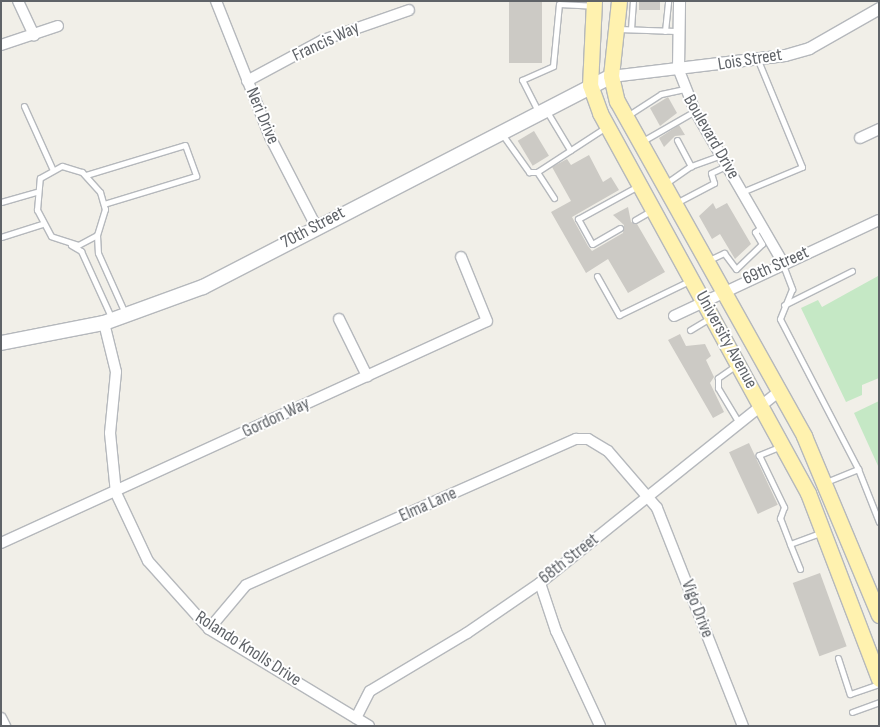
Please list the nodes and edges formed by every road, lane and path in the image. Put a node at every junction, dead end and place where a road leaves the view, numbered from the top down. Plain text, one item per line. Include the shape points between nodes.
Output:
1 (18, 1) edge
2 (216, 1) edge
3 (619, 1) edge
4 (633, 1) edge
5 (668, 1) edge
6 (679, 1) edge
7 (558, 2) edge
8 (594, 3) edge
9 (879, 8) edge
10 (409, 10) dead end
11 (58, 26) dead end
12 (625, 29) junction
13 (670, 31) junction
14 (34, 35) junction
15 (1, 45) edge
16 (758, 60) junction
17 (678, 68) junction
18 (611, 76) junction
19 (247, 81) junction
20 (590, 85) junction
21 (684, 89) junction
22 (24, 106) dead end
23 (542, 110) junction
24 (695, 110) junction
25 (626, 117) junction
26 (668, 125) junction
27 (606, 126) junction
28 (879, 129) edge
29 (500, 131) junction
30 (672, 131) dead end
31 (860, 138) dead end
32 (677, 140) dead end
33 (640, 142) junction
34 (570, 150) junction
35 (721, 155) junction
36 (727, 165) junction
37 (692, 166) junction
38 (52, 168) junction
39 (537, 172) junction
40 (86, 175) junction
41 (664, 184) junction
42 (638, 185) junction
43 (36, 192) junction
44 (742, 192) junction
45 (554, 198) dead end
46 (1, 202) edge
47 (675, 203) junction
48 (104, 204) junction
49 (653, 210) junction
50 (635, 220) dead end
51 (879, 220) edge
52 (42, 224) junction
53 (316, 226) junction
54 (763, 226) junction
55 (620, 228) dead end
56 (97, 235) junction
57 (1, 237) edge
58 (71, 245) junction
59 (461, 257) dead end
60 (710, 260) junction
61 (783, 263) junction
62 (852, 271) dead end
63 (597, 276) dead end
64 (692, 280) junction
65 (724, 290) junction
66 (704, 301) junction
67 (783, 305) junction
68 (674, 316) dead end
69 (713, 317) junction
70 (339, 319) dead end
71 (114, 320) junction
72 (690, 330) dead end
73 (1, 342) edge
74 (738, 363) junction
75 (367, 376) junction
76 (780, 391) junction
77 (762, 405) junction
78 (739, 423) junction
79 (783, 445) junction
80 (858, 469) junction
81 (825, 482) junction
82 (116, 493) junction
83 (645, 495) junction
84 (879, 522) edge
85 (822, 532) junction
86 (1, 543) edge
87 (790, 544) junction
88 (800, 569) dead end
89 (540, 583) junction
90 (879, 615) edge
91 (209, 628) junction
92 (838, 658) dead end
93 (879, 679) edge
94 (879, 684) edge
95 (879, 702) edge
96 (852, 712) dead end
97 (1, 718) edge
98 (356, 718) junction
99 (5, 726) edge
100 (369, 726) edge
101 (600, 726) edge
102 (743, 726) edge

1 - 14 street
2 - 19 street, Neri Drive
3 - 12 main road, University Avenue
4 - 12 lane
5 - 13 lane
6 - 13 street, Boulevard Drive
7 - 8 lane
7 - 23 lane via 553,66 522,80
8 - 20 main road, University Avenue
9 - 16 street, Lois Street via 809,48
10 - 19 street, Francis Way via 323,40
11 - 14 street
12 - 13 lane
12 - 18 main road, University Avenue
13 - 17 street, Boulevard Drive
14 - 15 street
16 - 17 street, Lois Street
16 - 44 lane via 802,167
17 - 18 street, Lois Street
17 - 21 street, Boulevard Drive
18 - 20 main road, 70th Street
18 - 25 main road, University Avenue
19 - 53 street, Neri Drive
20 - 23 main road, 70th Street
20 - 27 main road, University Avenue
21 - 24 street, Boulevard Drive
21 - 25 lane via 661,94
22 - 38 lane
23 - 29 main road, 70th Street
23 - 34 lane
24 - 26 lane
24 - 35 street, Boulevard Drive
25 - 33 main road, University Avenue
26 - 30 lane
26 - 33 lane
27 - 34 lane
27 - 42 main road, University Avenue
28 - 31 street
29 - 39 lane via 529,172
29 - 53 main road, 70th Street
32 - 37 lane
33 - 41 main road, University Avenue
34 - 39 lane
35 - 36 street, Boulevard Drive
35 - 37 lane
36 - 44 street, Boulevard Drive
36 - 47 lane via 710,173 714,183
37 - 41 lane
38 - 40 lane via 72,167
38 - 43 lane via 40,178
39 - 45 lane
40 - 48 lane
40 - 48 lane via 186,145 196,176
41 - 47 main road, University Avenue
42 - 49 main road, University Avenue
42 - 55 lane via 578,219 592,244
43 - 46 lane
43 - 52 lane
44 - 54 street, Boulevard Drive
47 - 60 main road, University Avenue
48 - 56 lane via 104,223
49 - 50 lane
49 - 64 main road, University Avenue
51 - 61 street, 69th Street
52 - 57 lane
52 - 58 lane via 57,240
53 - 71 main road, 70th Street via 203,287
54 - 60 lane via 755,232 762,244 736,269 724,253
54 - 61 street, Boulevard Drive
56 - 58 lane
56 - 71 lane via 98,253
58 - 71 lane via 81,251
59 - 75 street, Gordon Way via 487,321
60 - 65 main road, University Avenue
61 - 65 street, 69th Street
61 - 67 lane via 792,290
62 - 67 lane
63 - 64 lane via 619,315
64 - 66 main road, University Avenue
65 - 66 street, 69th Street
65 - 76 main road, University Avenue
66 - 68 street, 69th Street
66 - 69 main road, University Avenue
67 - 80 lane via 780,319
69 - 72 lane
69 - 74 main road, University Avenue
70 - 75 street
71 - 73 main road, 70th Street
71 - 82 street, Rolando Knolls Drive via 116,372 110,433
74 - 77 main road, University Avenue
74 - 78 lane via 718,378 718,388
75 - 82 street, Gordon Way
76 - 77 street, 68th Street
76 - 81 main road, University Avenue
77 - 78 street, 68th Street
77 - 79 main road, University Avenue
78 - 83 street, 68th Street
79 - 85 main road, University Avenue
79 - 87 lane via 759,455 784,507 780,518
80 - 81 lane
80 - 84 lane
81 - 90 main road, University Avenue
82 - 86 street, Gordon Way
82 - 91 street, Rolando Knolls Drive via 148,561
83 - 89 street, 68th Street
83 - 91 street, Elma Lane via 604,447 576,439 246,585
83 - 102 street, Vigo Drive via 657,508
85 - 87 lane
85 - 93 main road, University Avenue
87 - 88 lane
89 - 98 street, 68th Street via 467,633 370,691
89 - 101 street via 556,630
91 - 98 street, Rolando Knolls Drive
92 - 94 lane via 850,694
95 - 96 lane
97 - 99 street
98 - 100 street, Rolando Knolls Drive

